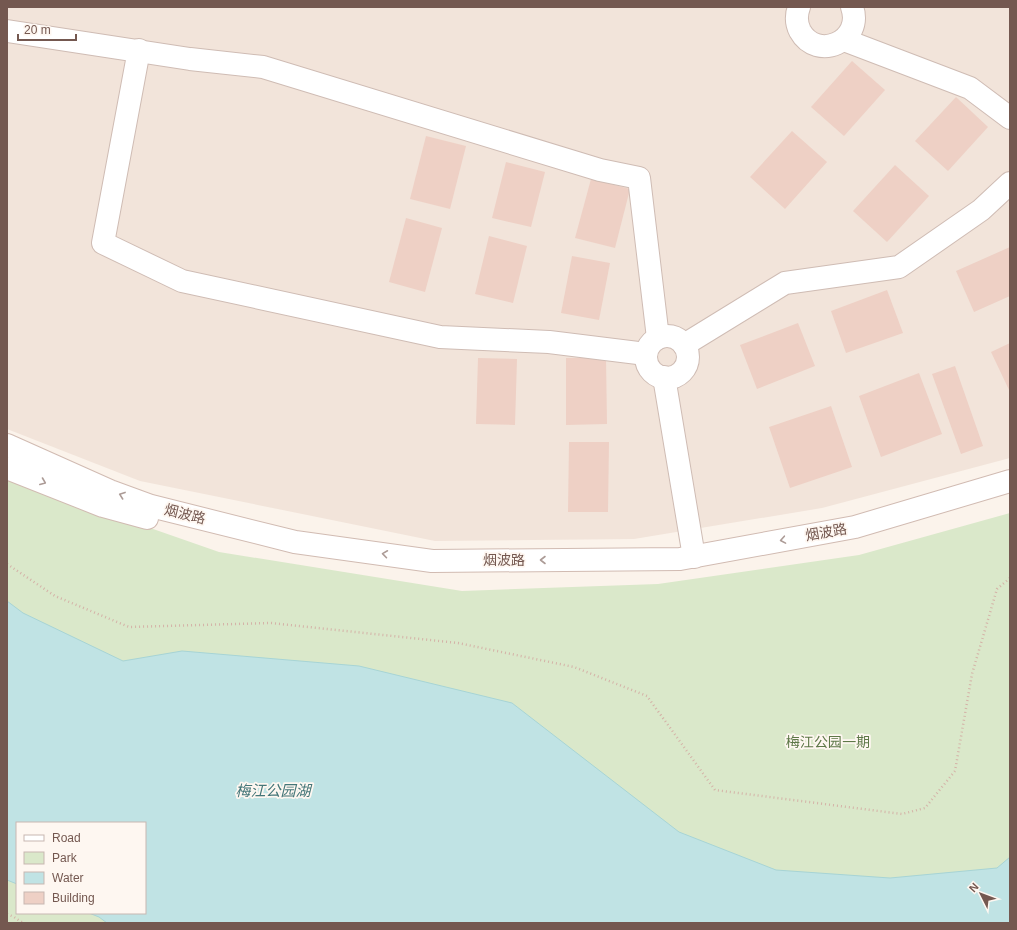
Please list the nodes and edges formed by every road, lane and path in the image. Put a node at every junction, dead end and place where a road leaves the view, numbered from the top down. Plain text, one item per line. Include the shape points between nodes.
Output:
1 (799, 7) edge
2 (852, 7) edge
3 (7, 31) edge
4 (844, 40) junction
5 (139, 50) junction
6 (1010, 118) edge
7 (1010, 183) edge
8 (684, 345) junction
9 (652, 346) junction
10 (664, 378) junction
11 (7, 445) edge
12 (7, 468) edge
13 (1010, 481) edge
14 (1010, 492) edge
15 (694, 557) junction
16 (7, 564) edge
17 (1010, 578) edge
18 (7, 914) edge
19 (23, 923) edge

1 - 4 street via 796,20 804,37 819,46 828,46
2 - 4 street via 854,23
3 - 5 street
4 - 6 street via 970,88
5 - 9 street via 263,67 600,170 639,178
5 - 9 street via 103,242 182,281 440,337
7 - 8 street via 981,210 899,267 785,283
8 - 9 street via 672,337 665,336
8 - 10 street via 688,358 686,365 677,375
9 - 10 street via 646,361 648,367
10 - 15 street
15 -> 11 street, 烟波路 via 432,561 295,542 151,506 110,491
12 -> 14 street, 烟波路 via 104,506 215,536 384,569 469,575 678,573 789,555
13 -> 15 street, 烟波路 via 855,527
16 - 17 path via 55,596 129,627 271,623 458,643 574,667 648,696 716,790 902,814 926,808 955,771 972,674 997,589
18 - 19 path

